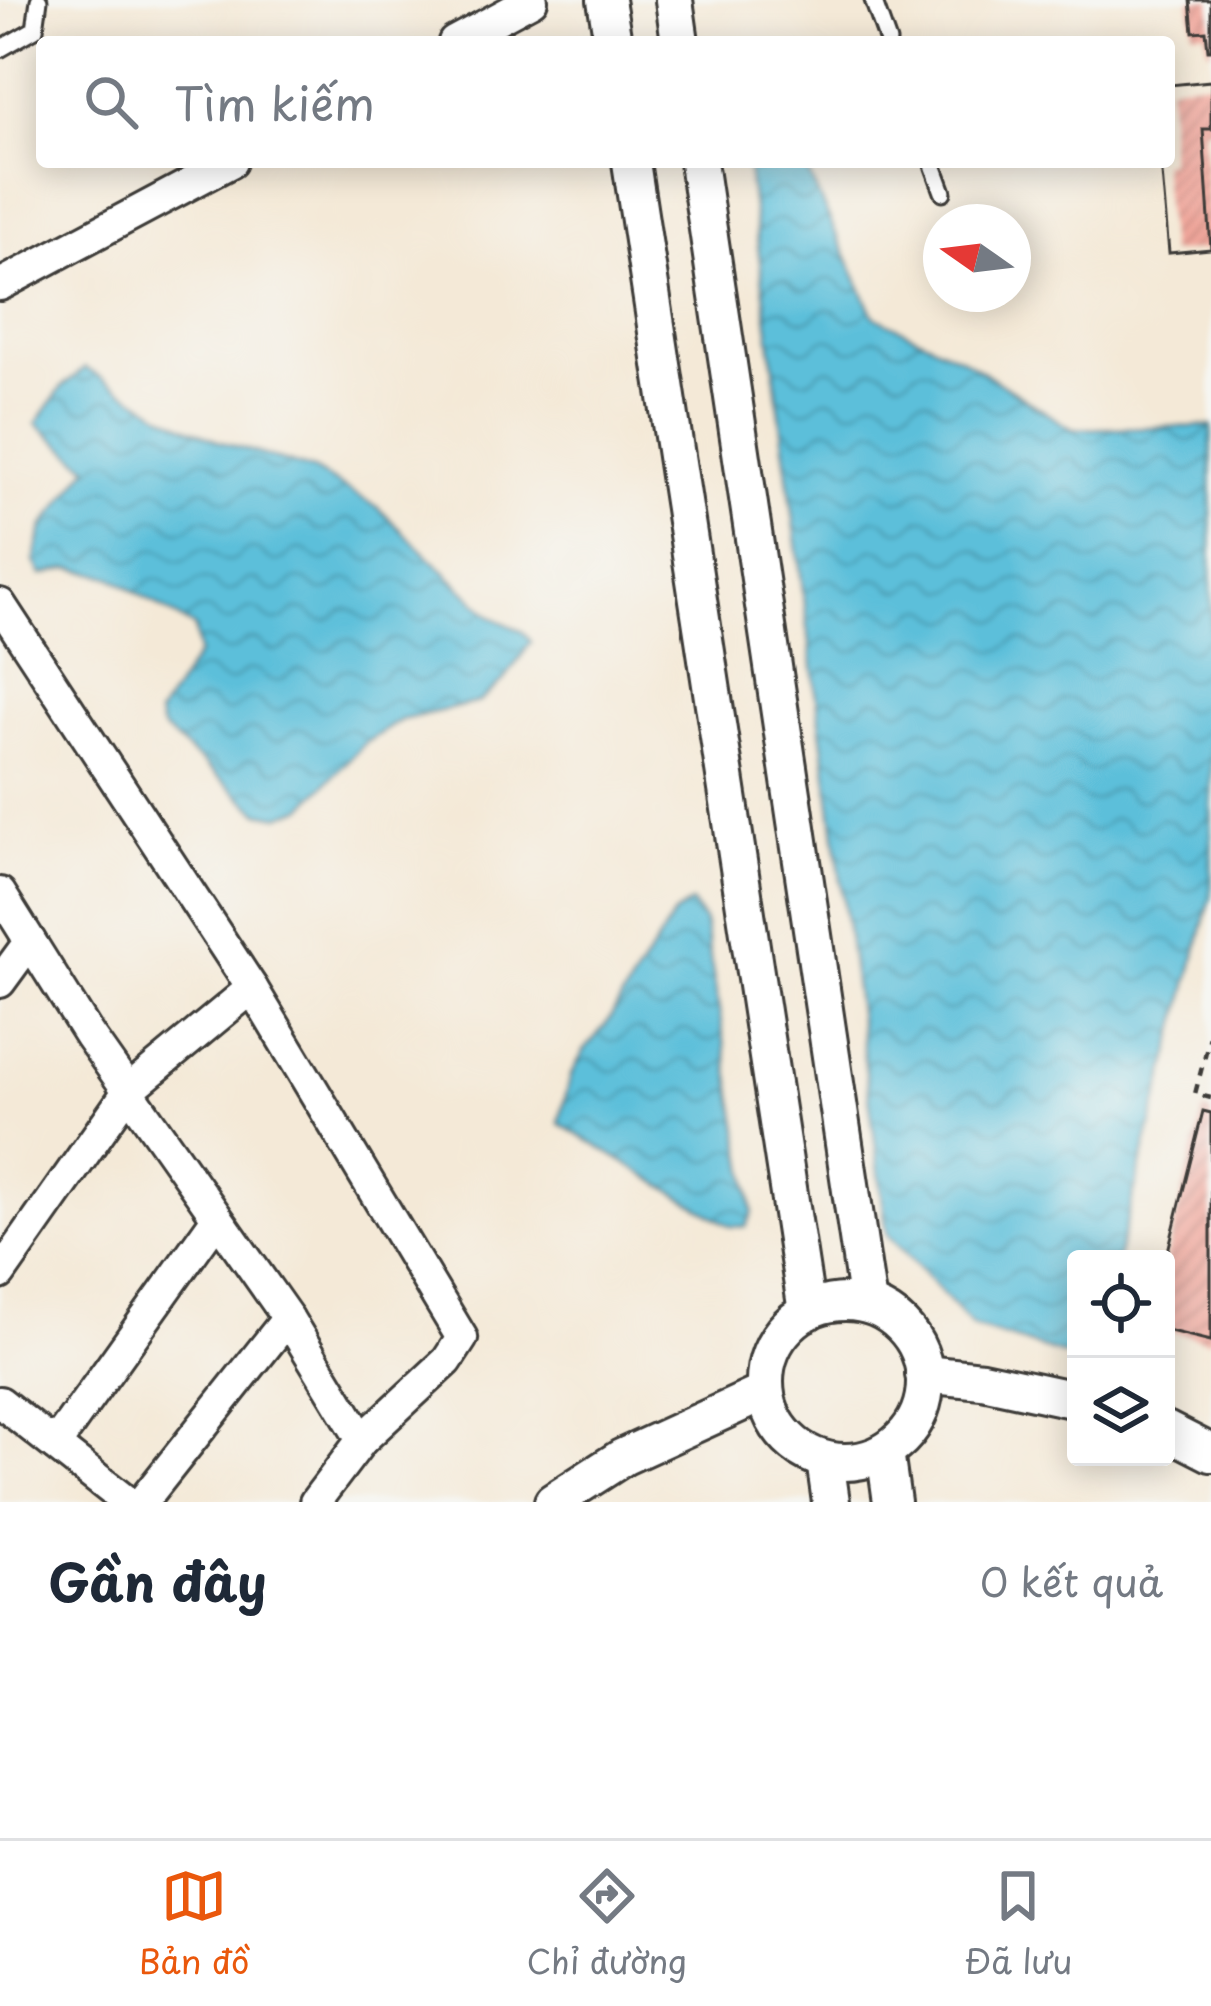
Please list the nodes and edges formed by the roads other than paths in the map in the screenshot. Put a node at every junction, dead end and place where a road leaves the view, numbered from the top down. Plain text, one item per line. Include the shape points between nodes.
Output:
1 (39, 0) edge
2 (532, 0) edge
3 (606, 0) edge
4 (674, 0) edge
5 (873, 0) edge
6 (465, 36) edge
7 (612, 36) edge
8 (679, 36) edge
9 (886, 36) edge
10 (0, 49) edge
11 (220, 168) edge
12 (632, 168) edge
13 (699, 168) edge
14 (934, 168) edge
15 (943, 192) dead end
16 (0, 285) edge
17 (0, 604) edge
18 (0, 893) edge
19 (30, 940) junction
20 (0, 982) edge
21 (252, 988) junction
22 (129, 1090) junction
23 (217, 1218) junction
24 (0, 1274) edge
25 (868, 1305) junction
26 (807, 1312) junction
27 (288, 1318) junction
28 (924, 1374) junction
29 (765, 1392) junction
30 (1067, 1398) edge
31 (0, 1402) edge
32 (1175, 1435) edge
33 (362, 1440) junction
34 (55, 1444) junction
35 (885, 1452) junction
36 (1211, 1453) edge
37 (826, 1460) junction
38 (127, 1502) edge
39 (142, 1502) edge
40 (315, 1502) edge
41 (553, 1502) edge
42 (831, 1502) edge
43 (892, 1502) edge

1 - 10 lane via 35,29
2 - 6 street
3 - 7 street
4 - 8 street
5 - 9 lane
11 - 16 street
12 - 26 street
13 - 25 street
14 - 15 lane
17 - 21 street
18 - 19 street
19 - 20 street
19 - 22 street
21 - 22 street
21 - 33 street via 462,1338
22 - 23 street
22 - 24 street
23 - 27 street
23 - 34 street
25 - 26 street
25 - 28 street via 910,1336
26 - 29 street via 776,1341
27 - 33 street
27 - 39 street
28 - 30 street
28 - 35 street via 919,1412
29 - 37 street via 788,1439
29 - 41 street via 623,1457
31 - 34 street
32 - 36 street
33 - 40 street
34 - 38 street
35 - 37 street
35 - 43 street
37 - 42 street

